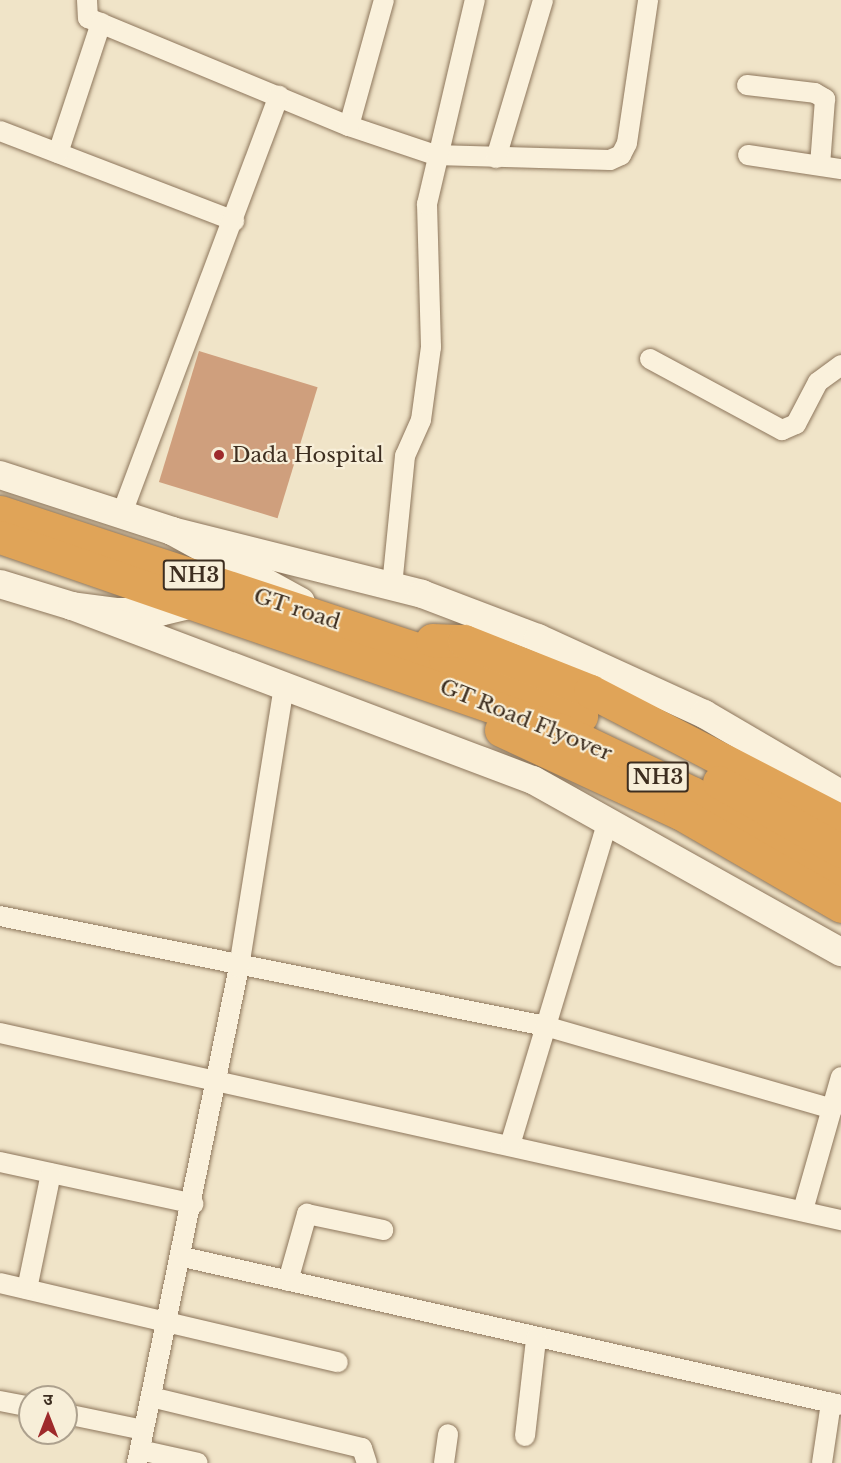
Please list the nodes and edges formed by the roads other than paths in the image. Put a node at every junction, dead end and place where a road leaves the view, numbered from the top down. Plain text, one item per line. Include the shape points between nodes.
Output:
1 (87, 0) edge
2 (384, 0) edge
3 (475, 0) edge
4 (543, 0) edge
5 (648, 0) edge
6 (101, 24) junction
7 (747, 85) dead end
8 (279, 96) junction
9 (349, 126) junction
10 (0, 131) edge
11 (58, 153) junction
12 (435, 155) junction
13 (748, 155) dead end
14 (496, 158) junction
15 (820, 165) junction
16 (841, 169) edge
17 (234, 221) junction
18 (650, 359) dead end
19 (841, 365) edge
20 (0, 475) edge
21 (0, 512) edge
22 (122, 513) junction
23 (172, 531) junction
24 (0, 537) edge
25 (0, 584) edge
26 (392, 586) junction
27 (201, 602) junction
28 (72, 606) junction
29 (330, 619) junction
30 (388, 638) junction
31 (364, 659) junction
32 (284, 686) junction
33 (841, 794) edge
34 (608, 820) junction
35 (841, 821) edge
36 (841, 851) edge
37 (841, 879) edge
38 (841, 906) edge
39 (0, 916) edge
40 (841, 952) edge
41 (240, 967) junction
42 (545, 1026) junction
43 (0, 1033) edge
44 (841, 1077) edge
45 (218, 1081) junction
46 (832, 1109) junction
47 (510, 1145) junction
48 (0, 1162) edge
49 (51, 1173) junction
50 (194, 1204) junction
51 (803, 1210) junction
52 (841, 1220) edge
53 (383, 1230) dead end
54 (183, 1257) junction
55 (288, 1281) junction
56 (0, 1283) edge
57 (27, 1289) junction
58 (169, 1320) junction
59 (536, 1339) junction
60 (338, 1362) dead end
61 (152, 1397) junction
62 (0, 1401) edge
63 (836, 1404) edge
64 (18, 1405) edge
65 (78, 1420) edge
66 (447, 1434) dead end
67 (525, 1436) dead end
68 (140, 1448) edge
69 (198, 1463) edge
70 (367, 1463) edge
71 (444, 1463) edge
72 (822, 1463) edge

1 - 6 street via 86,16
2 - 9 street
3 - 12 street
4 - 14 street
5 - 14 street via 621,155
6 - 8 street
6 - 11 street
7 - 15 street via 815,93 825,99
8 - 9 street
8 - 17 street
9 - 12 street
10 - 11 street
11 - 17 street
12 - 14 street
12 - 26 street via 427,204 431,347 421,420 405,456
13 - 15 street
15 - 16 street
17 - 22 street
18 - 19 street via 782,430 796,424 818,382
20 - 22 street
21 - 29 highway, GT road / NH3
22 - 23 street
23 - 26 street
23 - 29 street
24 - 27 highway, GT road / NH3
25 - 28 street
26 - 33 street via 538,639 704,714
27 - 28 street via 160,612
27 - 31 highway, GT road / NH3
28 - 32 street
29 - 30 highway, GT road / NH3
30 - 35 highway via 464,641 590,691
30 - 36 highway, GT Road Flyover / NH3 via 562,706 698,771
31 - 37 highway, GT Road Flyover / NH3 via 560,730 692,793
31 - 38 highway via 432,701 680,813
32 - 34 street via 533,780
32 - 41 street
34 - 40 street
34 - 42 street
39 - 41 street
41 - 42 street
41 - 45 street
42 - 46 street
42 - 47 street
43 - 45 street
44 - 46 street
45 - 47 street
45 - 50 street
46 - 51 street
47 - 51 street
48 - 49 street
49 - 50 street
49 - 57 street
50 - 54 street
51 - 52 street
53 - 55 street via 307,1214
54 - 55 street
54 - 58 street
55 - 59 street
56 - 57 street
57 - 58 street
58 - 60 street
58 - 61 street
59 - 63 street
59 - 67 street
61 - 68 street
61 - 70 street via 362,1448
62 - 64 street
63 - 72 street
65 - 68 street
66 - 71 street
68 - 69 street

